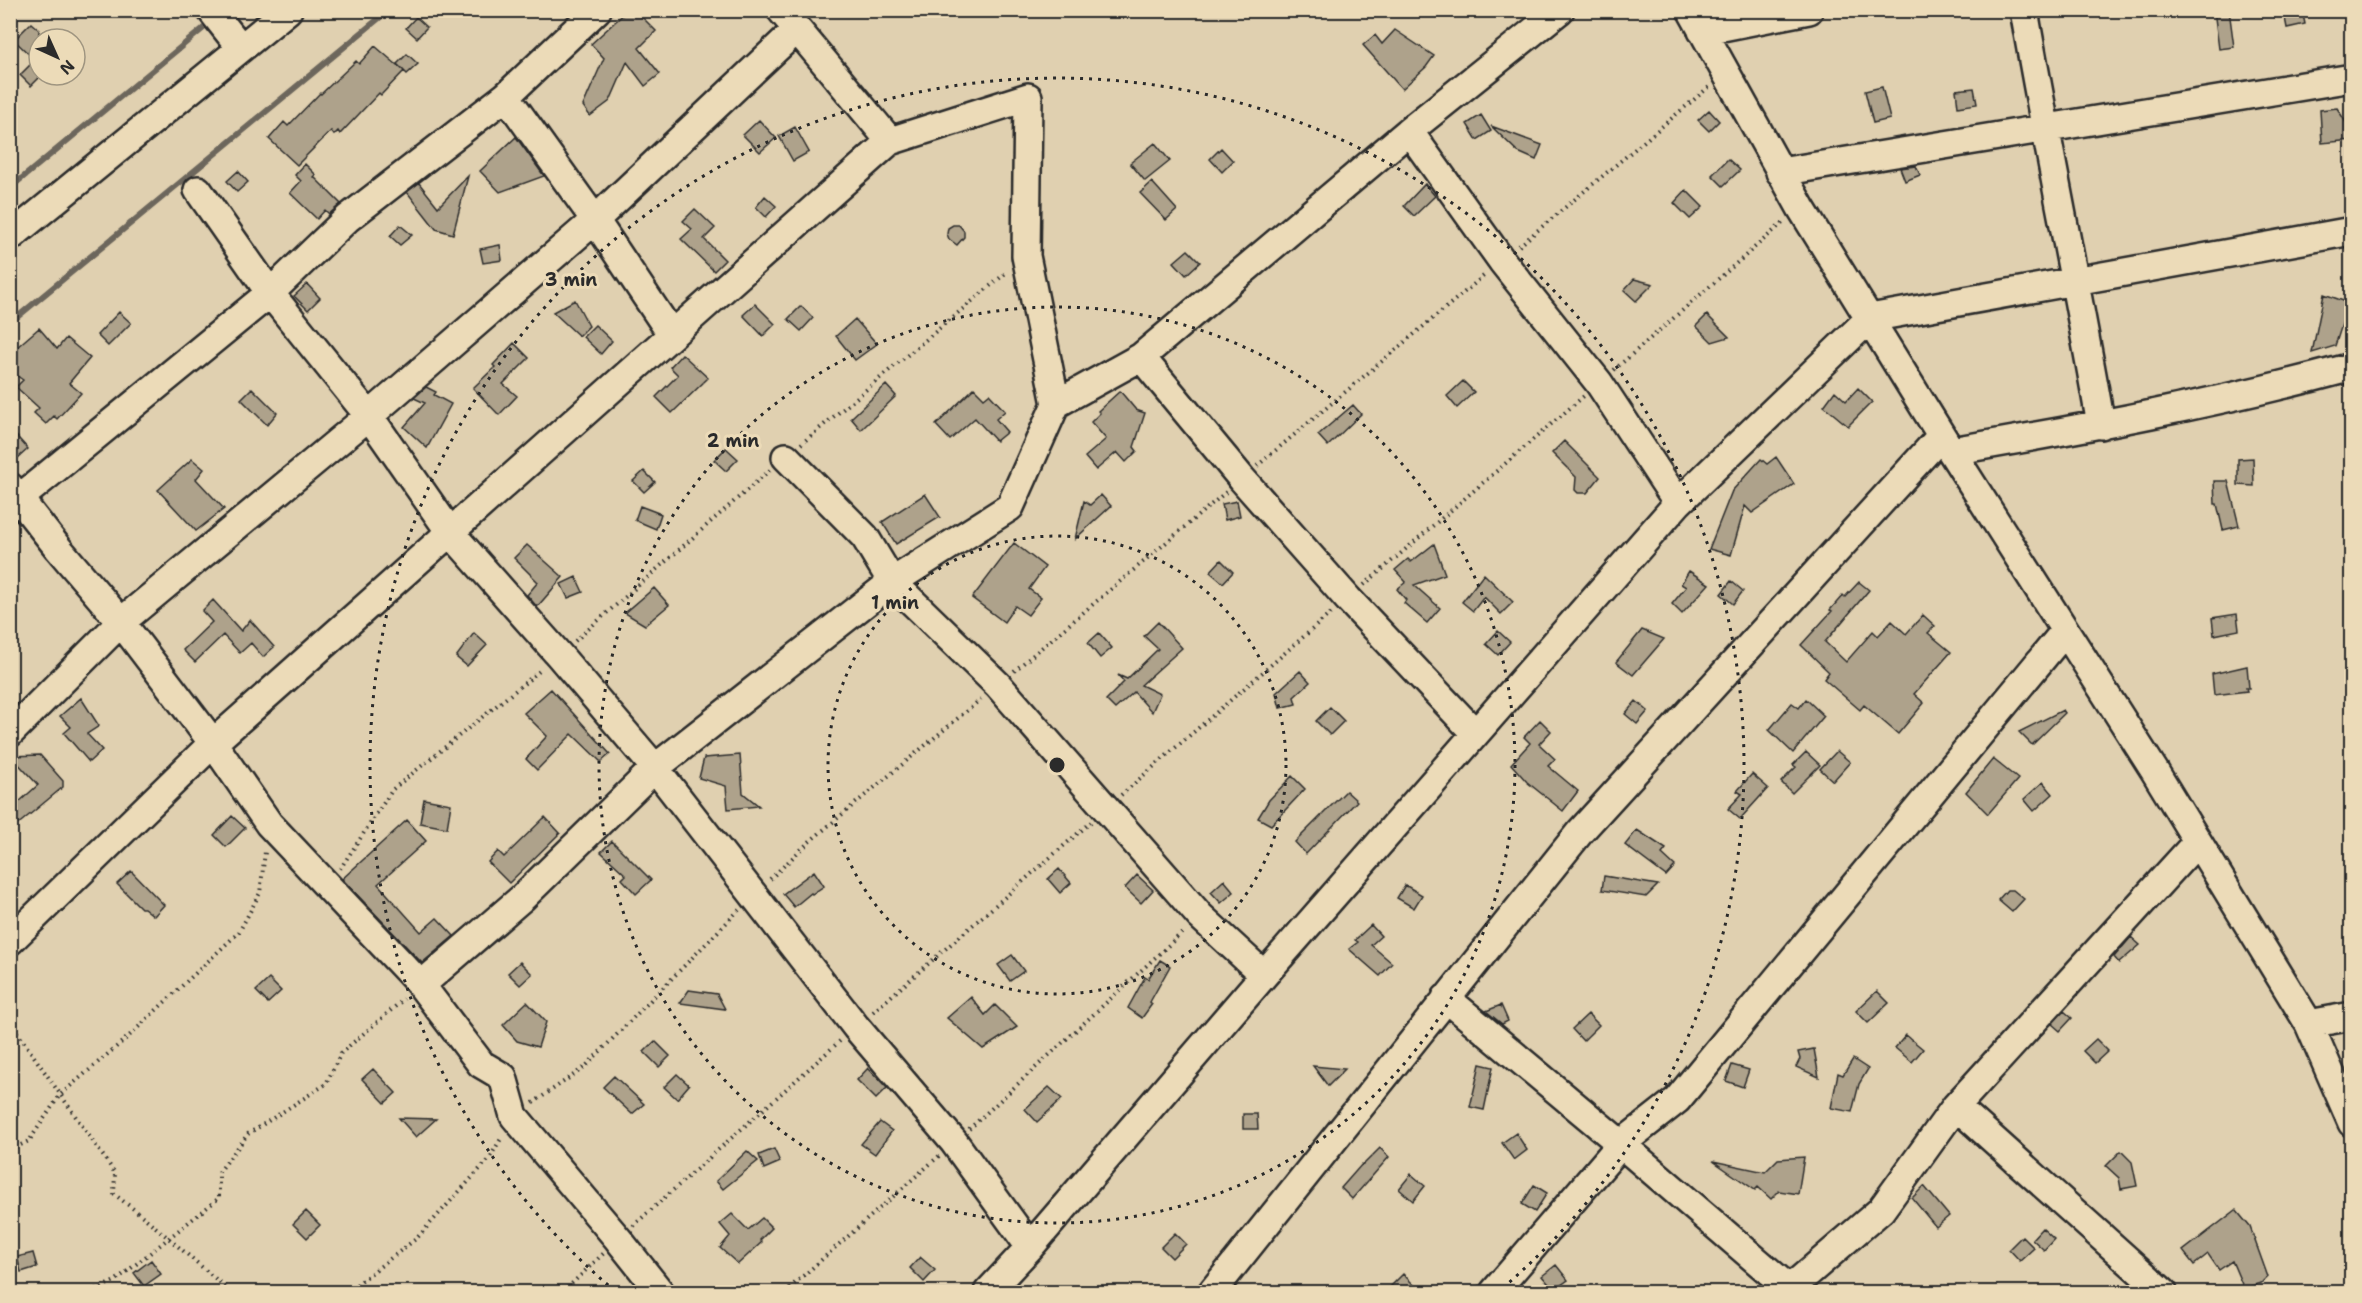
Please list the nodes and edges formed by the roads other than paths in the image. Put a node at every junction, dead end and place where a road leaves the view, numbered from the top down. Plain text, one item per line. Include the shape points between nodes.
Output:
1 (211, 10) edge
2 (288, 10) edge
3 (597, 10) edge
4 (1560, 10) edge
5 (1809, 10) edge
6 (2024, 10) edge
7 (788, 20) edge
8 (1696, 21) edge
9 (242, 48) junction
10 (2352, 78) edge
11 (506, 96) junction
12 (2044, 128) junction
13 (1409, 131) junction
14 (890, 141) junction
15 (1780, 172) junction
16 (198, 190) dead end
17 (595, 220) junction
18 (2352, 231) edge
19 (10, 237) edge
20 (2076, 281) junction
21 (270, 292) junction
22 (1870, 318) junction
23 (672, 335) junction
24 (1141, 357) junction
25 (2352, 367) edge
26 (1056, 404) junction
27 (369, 416) junction
28 (2101, 425) junction
29 (1946, 444) junction
30 (786, 457) road end
31 (13, 497) edge
32 (1678, 503) junction
33 (450, 532) junction
34 (892, 582) junction
35 (121, 622) junction
36 (2066, 631) junction
37 (1475, 733) junction
38 (10, 734) edge
39 (213, 743) junction
40 (655, 768) junction
41 (2197, 842) junction
42 (10, 941) edge
43 (1264, 975) junction
44 (421, 985) junction
45 (1446, 998) junction
46 (2352, 1016) edge
47 (2309, 1024) junction
48 (1956, 1106) junction
49 (2352, 1123) edge
50 (1621, 1144) junction
51 (1030, 1247) junction
52 (1789, 1291) edge
53 (660, 1293) edge
54 (988, 1293) edge
55 (1212, 1293) edge
56 (1494, 1293) edge
57 (2163, 1293) edge

1 - 9 street
2 - 9 street
3 - 11 street
4 - 13 street
5 - 8 street
6 - 12 street
7 - 14 street
7 - 17 street
8 - 15 street
9 - 19 street
10 - 12 street
11 - 17 street
11 - 21 street via 348,218
12 - 15 street
12 - 20 street
13 - 24 street
13 - 32 street via 1502,261 1599,383
14 - 23 street
14 - 26 street via 1028,97 1026,256
15 - 22 street
16 - 21 street
17 - 23 street
17 - 27 street
18 - 20 street
20 - 22 street
20 - 28 street
21 - 27 street
21 - 31 street via 140,401
22 - 29 street
22 - 32 street
23 - 33 street
24 - 26 street
24 - 37 street via 1348,599
25 - 28 street
26 - 34 street via 1010,507
27 - 33 street
27 - 35 street
28 - 29 street
29 - 36 street
29 - 45 street via 1580,832
30 - 34 street via 865,537
31 - 35 street
32 - 37 street
33 - 39 street
33 - 40 street
34 - 40 street
34 - 43 street via 998,685 1200,916
35 - 38 street
35 - 39 street
36 - 41 street
36 - 50 street via 1677,1100
37 - 43 street
39 - 42 street
39 - 44 street via 269,824
40 - 44 street via 522,898
40 - 51 street via 856,1027 954,1142
41 - 47 street
41 - 48 street
43 - 51 street
44 - 53 street via 481,1064 503,1077 514,1116
45 - 50 street
45 - 55 street
46 - 47 street
47 - 49 street
48 - 52 street via 1881,1210
48 - 57 street
50 - 52 street
50 - 56 street
51 - 54 street

